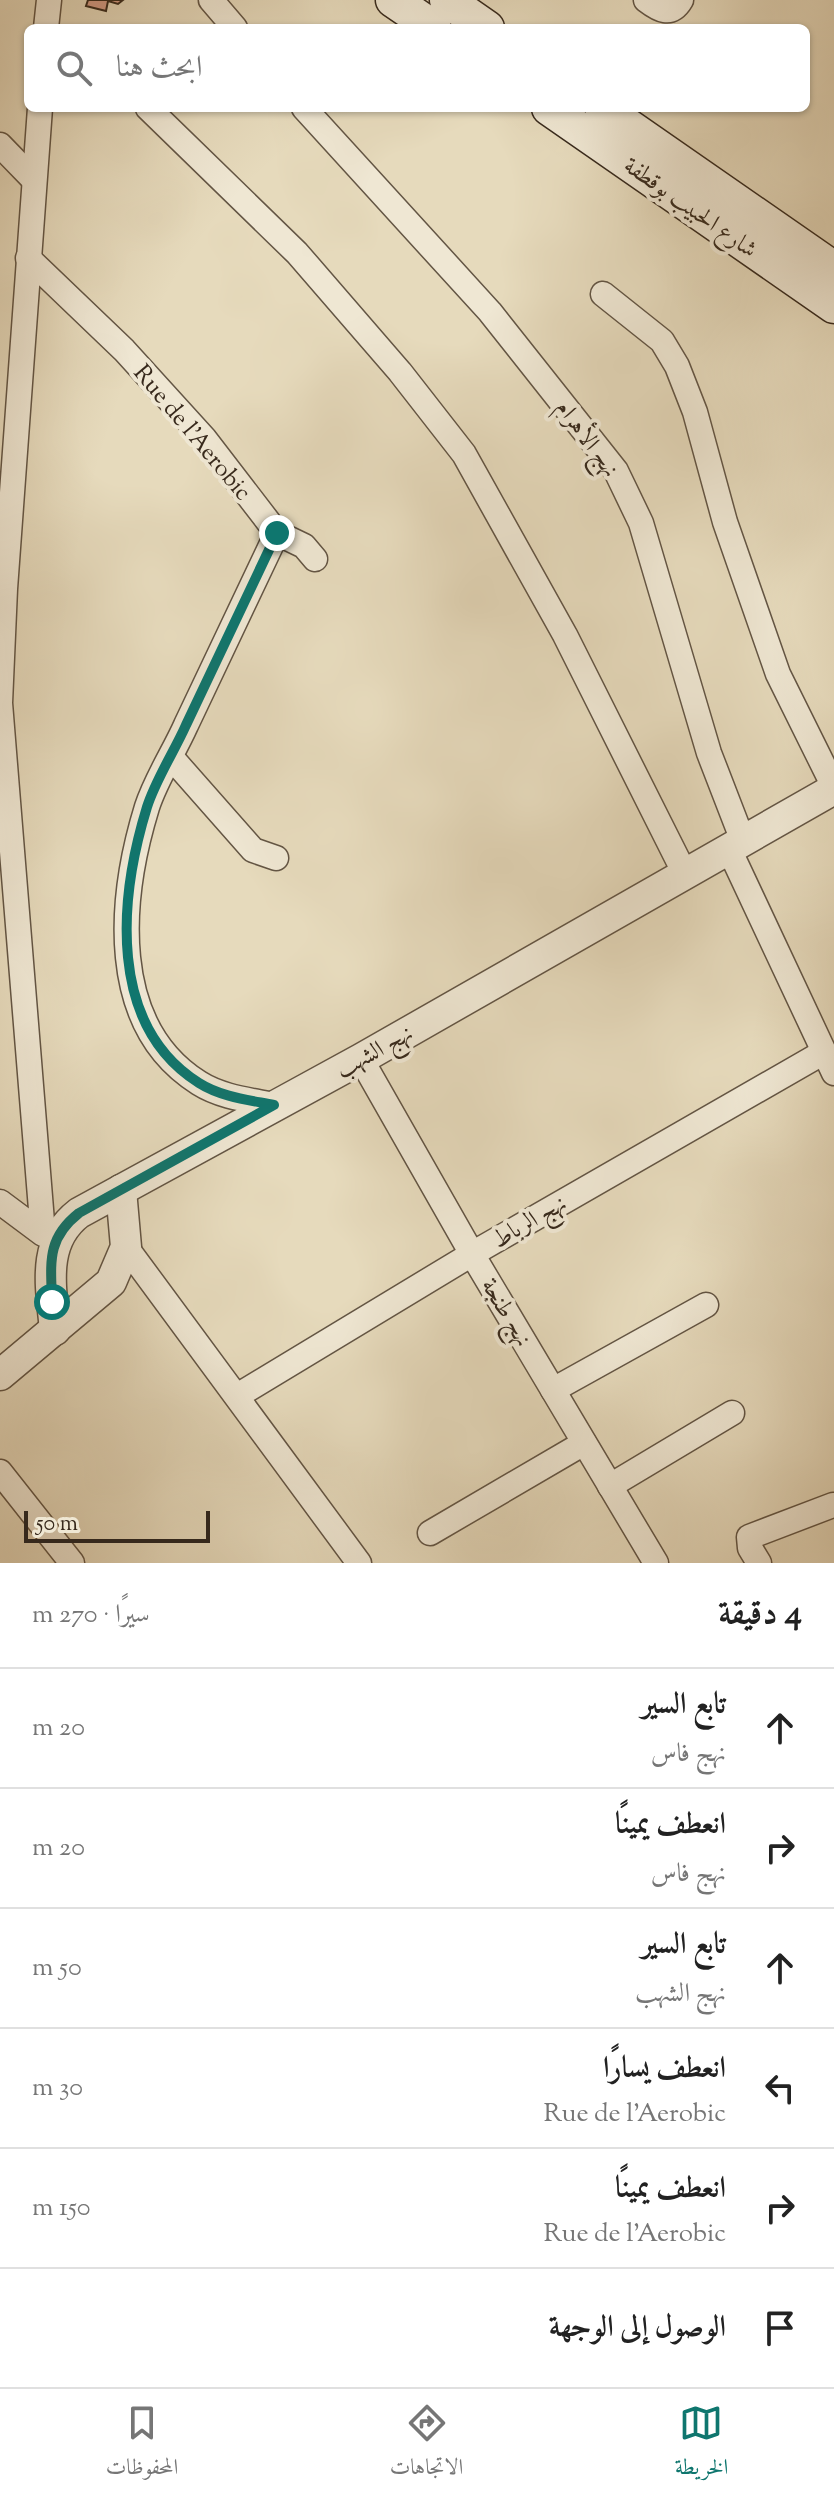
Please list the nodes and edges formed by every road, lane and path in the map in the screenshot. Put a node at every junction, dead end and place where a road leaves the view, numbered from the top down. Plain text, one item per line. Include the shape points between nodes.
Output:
1 (49, 0) edge
2 (211, 0) edge
3 (393, 0) edge
4 (447, 0) edge
5 (646, 0) edge
6 (680, 2) edge
7 (46, 24) edge
8 (232, 24) edge
9 (428, 24) edge
10 (481, 24) edge
11 (40, 112) edge
12 (152, 112) edge
13 (308, 112) edge
14 (555, 112) edge
15 (608, 112) edge
16 (0, 145) edge
17 (34, 180) junction
18 (28, 258) junction
19 (834, 269) edge
20 (603, 294) dead end
21 (834, 306) edge
22 (277, 533) junction
23 (315, 559) dead end
24 (0, 703) edge
25 (171, 757) junction
26 (834, 788) edge
27 (736, 845) junction
28 (276, 858) dead end
29 (685, 874) junction
30 (0, 969) edge
31 (22, 985) junction
32 (361, 1059) junction
33 (829, 1062) edge
34 (274, 1105) junction
35 (121, 1190) junction
36 (0, 1202) edge
37 (48, 1239) junction
38 (126, 1247) junction
39 (472, 1254) junction
40 (706, 1305) dead end
41 (55, 1330) junction
42 (0, 1375) edge
43 (553, 1390) junction
44 (237, 1396) junction
45 (732, 1413) dead end
46 (584, 1443) junction
47 (0, 1472) edge
48 (610, 1486) junction
49 (833, 1505) edge
50 (430, 1533) dead end
51 (649, 1561) edge
52 (72, 1563) edge
53 (359, 1563) edge
54 (759, 1563) edge

1 - 7 street
2 - 8 street
3 - 9 main road
4 - 10 main road
5 - 6 street via 665,11
11 - 17 street
12 - 29 street via 297,253 464,454 558,622
13 - 27 street, نهج الأهرام via 490,312 616,471 641,523
14 - 21 main road, شارع الحبيب بوقطفة
15 - 19 main road, شارع الحبيب بوقطفة
16 - 17 street
17 - 18 street
18 - 22 street, Rue de l'Aerobic via 124,350 204,438
18 - 24 street
20 - 26 street via 662,341 677,366 778,674
22 - 23 street via 304,546
22 - 25 street
24 - 31 street
25 - 28 street via 253,850
25 - 34 street via 148,804 135,858 127,947 139,1011 150,1036 174,1065 201,1085
26 - 27 street, نهج الشهب
27 - 29 street, نهج الشهب
27 - 33 street, نهج الأهرام
29 - 32 street, نهج الشهب
30 - 31 street
31 - 37 street via 39,1193
32 - 34 street, نهج الشهب
32 - 39 street, نهج طنجة
33 - 39 street, نهج الرباط
34 - 35 street, نهج الشهب
35 - 37 street, نهج الشهب
35 - 38 street
36 - 37 street
37 - 41 street
38 - 41 street via 111,1282
38 - 44 street
39 - 43 street, نهج طنجة
39 - 44 street, نهج الرباط
40 - 43 street
41 - 42 street
43 - 46 street, نهج طنجة
44 - 53 street
45 - 48 street
46 - 48 street, نهج طنجة
46 - 50 street
47 - 52 street
48 - 51 street, نهج طنجة
49 - 54 street via 749,1537

